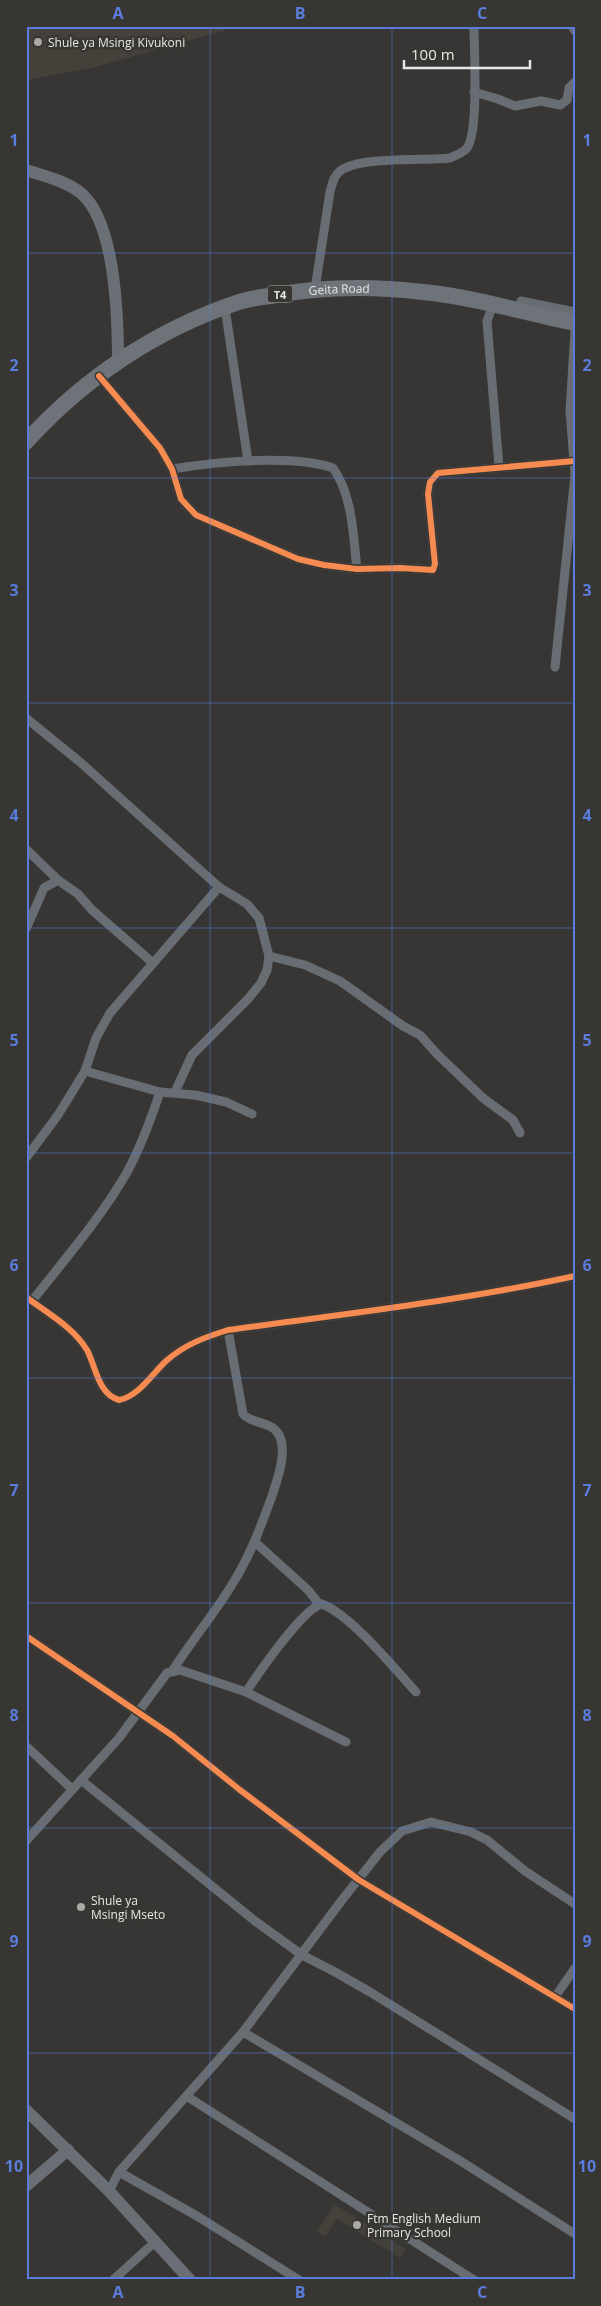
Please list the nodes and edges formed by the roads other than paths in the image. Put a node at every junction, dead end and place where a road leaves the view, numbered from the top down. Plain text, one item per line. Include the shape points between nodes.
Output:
1 (474, 26) edge
2 (572, 26) edge
3 (575, 31) edge
4 (575, 82) edge
5 (474, 92) junction
6 (26, 170) edge
7 (315, 289) junction
8 (520, 300) dead end
9 (493, 305) junction
10 (225, 308) junction
11 (575, 312) edge
12 (575, 324) edge
13 (575, 331) edge
14 (118, 362) junction
15 (99, 376) junction
16 (26, 442) edge
17 (248, 461) junction
18 (574, 461) edge
19 (499, 467) junction
20 (172, 469) junction
21 (357, 569) junction
22 (554, 667) dead end
23 (26, 718) edge
24 (26, 849) edge
25 (58, 880) junction
26 (218, 887) junction
27 (26, 929) edge
28 (268, 956) junction
29 (153, 964) junction
30 (85, 1071) junction
31 (160, 1092) junction
32 (174, 1092) junction
33 (252, 1114) dead end
34 (520, 1133) dead end
35 (26, 1158) edge
36 (575, 1276) edge
37 (29, 1299) edge
38 (228, 1330) junction
39 (255, 1542) junction
40 (319, 1604) junction
41 (26, 1636) edge
42 (173, 1670) junction
43 (246, 1692) junction
44 (416, 1692) dead end
45 (138, 1712) junction
46 (346, 1742) dead end
47 (26, 1746) edge
48 (81, 1780) junction
49 (72, 1789) junction
50 (26, 1841) edge
51 (359, 1880) junction
52 (575, 1904) edge
53 (302, 1956) junction
54 (575, 1968) edge
55 (555, 1997) junction
56 (575, 2010) edge
57 (243, 2032) junction
58 (188, 2096) junction
59 (26, 2110) edge
60 (575, 2119) edge
61 (68, 2150) junction
62 (119, 2172) junction
63 (26, 2186) edge
64 (110, 2191) junction
65 (575, 2234) edge
66 (156, 2241) junction
67 (114, 2280) edge
68 (190, 2280) edge
69 (299, 2280) edge
70 (474, 2280) edge

1 - 5 street
2 - 3 street
4 - 5 street via 570,85 567,100 560,105 541,101 515,106
5 - 7 street via 472,131 468,147 459,154 438,159 361,164 340,171 330,192
6 - 14 street via 80,192 95,211 101,224 116,296
7 - 9 highway, Geita Road / T4 via 391,288
7 - 10 highway, Geita Road / T4 via 240,302
8 - 11 street
9 - 12 highway, Geita Road / T4
9 - 19 street via 487,320
10 - 14 highway, Geita Road / T4 via 157,336
10 - 17 street
13 - 18 street via 570,411
14 - 15 highway, Geita Road / T4
15 - 16 highway, Geita Road / T4 via 50,416
15 - 20 street via 147,430
17 - 20 street
17 - 21 street via 293,462 333,468 343,487 351,516
18 - 19 street
18 - 22 street
19 - 21 street via 438,473 430,482 428,504 435,569
20 - 21 street via 181,499 196,515 298,559
23 - 26 street via 80,762
24 - 25 street
25 - 27 street via 44,888
25 - 29 street
26 - 28 street via 255,911
26 - 29 street
28 - 32 street via 267,970 261,983 192,1055
28 - 34 street via 324,972 420,1035 483,1098 509,1116
29 - 30 street via 110,1012 96,1038
30 - 31 street
30 - 35 street
31 - 32 street
31 - 37 street via 125,1175 75,1246
32 - 33 street via 226,1102
36 - 38 street via 464,1298
37 - 38 street via 82,1342 105,1391 119,1400 131,1396 179,1352 205,1337
38 - 39 street via 243,1414 268,1425 281,1441 276,1483
39 - 40 street
39 - 42 street via 233,1584
40 - 43 street via 281,1644
40 - 44 street via 351,1622
41 - 45 street
42 - 43 street
42 - 45 street
43 - 46 street
45 - 48 street
45 - 51 street
47 - 49 street
48 - 49 street
48 - 53 street
49 - 50 street
51 - 52 street via 380,1852 402,1831 431,1822 471,1832 487,1840
51 - 53 street
51 - 55 street
53 - 57 street
53 - 60 street via 363,1988
54 - 55 street
55 - 56 street
57 - 58 street
57 - 65 street via 459,2160
58 - 62 street
58 - 70 street
59 - 61 street
61 - 63 street
61 - 64 street
62 - 64 street
62 - 69 street
64 - 66 street
66 - 67 street
66 - 68 street

